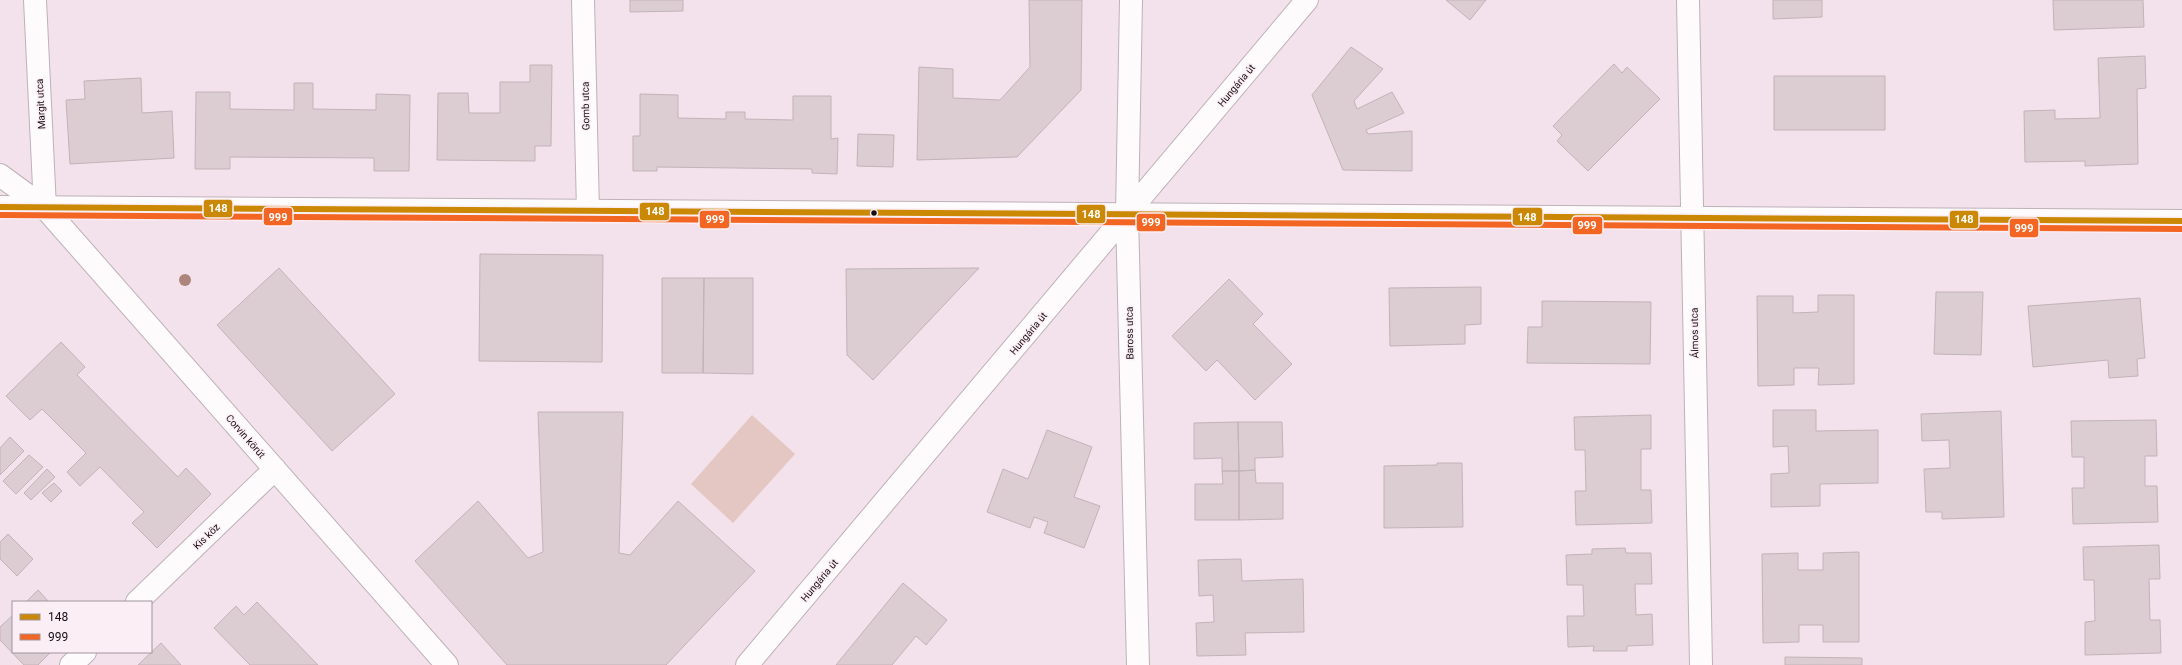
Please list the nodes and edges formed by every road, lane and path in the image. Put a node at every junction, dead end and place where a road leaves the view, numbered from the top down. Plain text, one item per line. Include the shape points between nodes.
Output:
1 (35, 0) edge
2 (583, 0) edge
3 (1131, 0) edge
4 (1307, 0) edge
5 (1688, 0) edge
6 (0, 175) edge
7 (0, 208) edge
8 (46, 208) junction
9 (588, 211) junction
10 (1127, 214) junction
11 (1692, 218) junction
12 (2182, 221) edge
13 (275, 469) junction
14 (138, 601) edge
15 (84, 653) edge
16 (71, 665) edge
17 (447, 665) edge
18 (747, 665) edge
19 (1138, 665) edge
20 (1701, 665) edge

1 - 8 street, Margit utca
2 - 9 street, Gomb utca
3 - 10 street, Baross utca
4 - 10 street, Hungária út
5 - 11 street, Álmos utca
6 - 8 street, Corvin körút
7 - 8 street
8 - 9 street
8 - 13 street, Corvin körút
9 - 10 street
10 - 11 street
10 - 18 street, Hungária út
10 - 19 street, Baross utca
11 - 12 street
11 - 20 street, Álmos utca
13 - 14 street, Kis köz
13 - 17 street, Corvin körút
15 - 16 street

